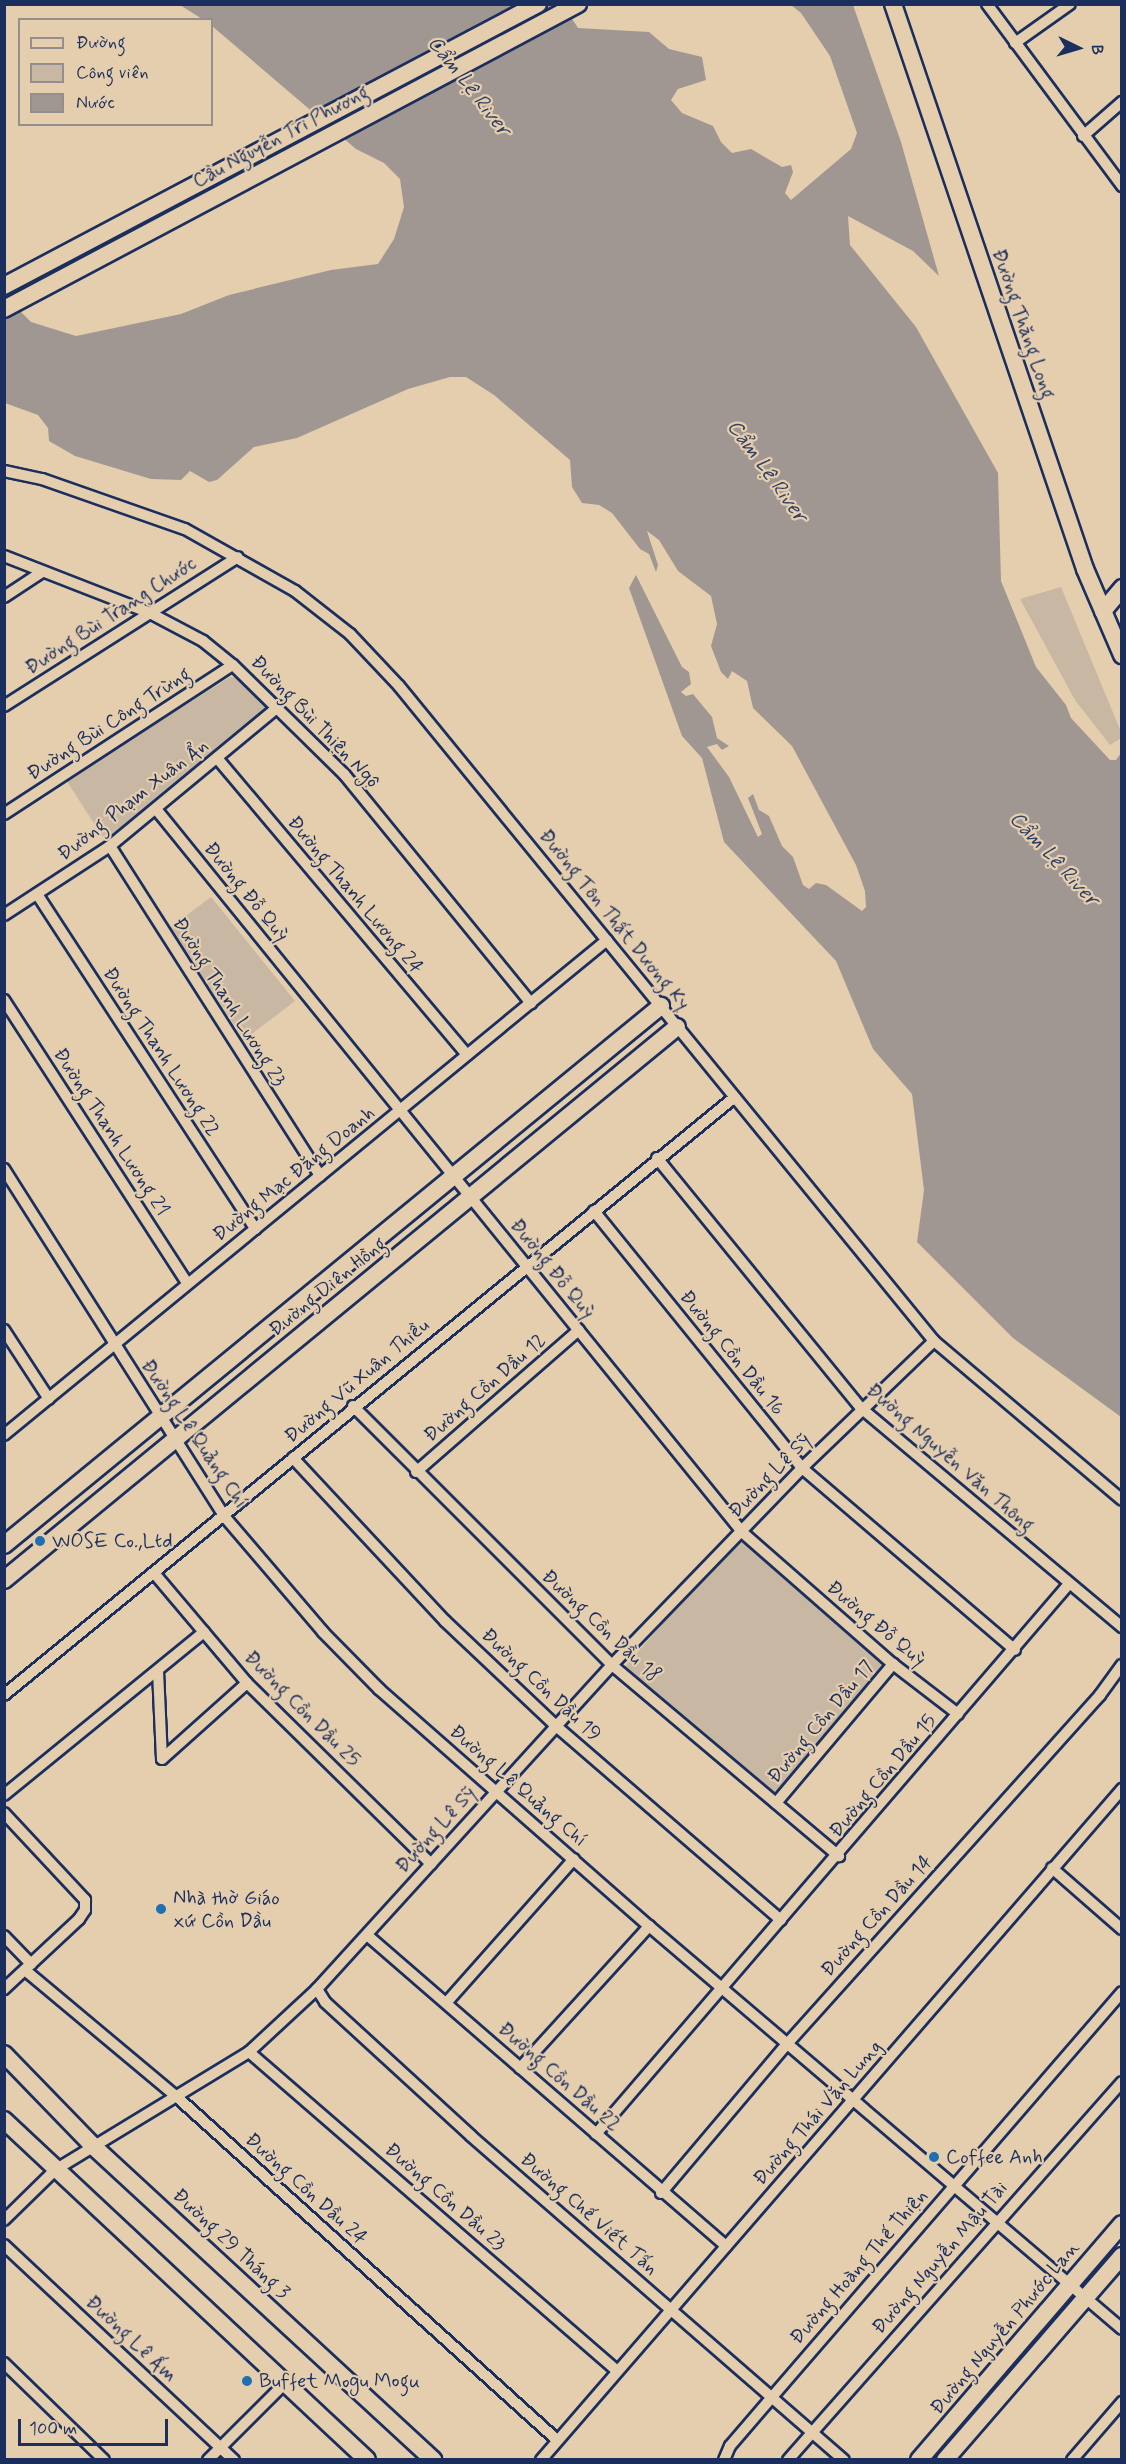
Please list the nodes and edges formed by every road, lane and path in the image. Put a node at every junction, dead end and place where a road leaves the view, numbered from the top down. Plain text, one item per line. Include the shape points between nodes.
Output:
1 (538, 4) edge
2 (578, 4) edge
3 (893, 4) edge
4 (987, 4) edge
5 (1070, 4) edge
6 (1015, 43) junction
7 (1122, 102) edge
8 (1083, 136) junction
9 (1122, 186) edge
10 (4, 286) edge
11 (4, 309) edge
12 (4, 471) edge
13 (4, 556) edge
14 (238, 557) junction
15 (42, 572) junction
16 (1122, 588) edge
17 (4, 597) edge
18 (1103, 611) junction
19 (150, 613) junction
20 (1122, 655) edge
21 (233, 665) junction
22 (4, 706) edge
23 (279, 706) junction
24 (217, 758) junction
25 (156, 809) junction
26 (4, 814) edge
27 (110, 846) junction
28 (37, 894) junction
29 (4, 915) edge
30 (607, 940) junction
31 (4, 1000) edge
32 (531, 1003) junction
33 (661, 1006) junction
34 (677, 1027) junction
35 (467, 1055) junction
36 (735, 1097) junction
37 (399, 1111) junction
38 (657, 1158) junction
39 (4, 1169) edge
40 (320, 1176) junction
41 (454, 1176) junction
42 (471, 1197) junction
43 (594, 1211) junction
44 (255, 1229) junction
45 (526, 1266) junction
46 (188, 1284) junction
47 (4, 1330) edge
48 (579, 1330) junction
49 (934, 1341) junction
50 (113, 1344) junction
51 (49, 1399) junction
52 (353, 1406) junction
53 (861, 1408) junction
54 (159, 1418) junction
55 (7, 1429) edge
56 (175, 1440) junction
57 (293, 1458) junction
58 (802, 1468) junction
59 (416, 1472) junction
60 (1122, 1500) edge
61 (224, 1516) junction
62 (742, 1532) junction
63 (4, 1545) edge
64 (154, 1573) junction
65 (4, 1580) edge
66 (1068, 1585) junction
67 (1122, 1628) edge
68 (204, 1632) junction
69 (1014, 1650) junction
70 (893, 1664) junction
71 (612, 1665) junction
72 (1122, 1665) edge
73 (158, 1671) junction
74 (247, 1683) junction
75 (4, 1695) edge
76 (958, 1714) junction
77 (556, 1726) junction
78 (1122, 1789) edge
79 (495, 1791) junction
80 (4, 1795) edge
81 (776, 1803) junction
82 (4, 1813) edge
83 (839, 1856) junction
84 (574, 1859) junction
85 (431, 1864) junction
86 (1052, 1869) junction
87 (781, 1920) junction
88 (648, 1926) junction
89 (1122, 1929) edge
90 (368, 1935) junction
91 (4, 1936) edge
92 (28, 1967) junction
93 (721, 1986) junction
94 (4, 1989) edge
95 (316, 1989) junction
96 (1122, 1992) edge
97 (447, 2002) junction
98 (787, 2044) junction
99 (249, 2052) junction
100 (4, 2054) edge
101 (520, 2068) junction
102 (1122, 2082) edge
103 (177, 2097) junction
104 (854, 2100) junction
105 (4, 2120) edge
106 (596, 2134) junction
107 (93, 2146) junction
108 (55, 2170) junction
109 (954, 2184) junction
110 (661, 2193) junction
111 (4, 2220) edge
112 (997, 2221) junction
113 (1122, 2224) edge
114 (4, 2245) edge
115 (726, 2246) junction
116 (1122, 2256) edge
117 (1070, 2283) junction
118 (1086, 2298) junction
119 (671, 2309) junction
120 (1122, 2329) edge
121 (4, 2364) edge
122 (617, 2371) junction
123 (285, 2383) junction
124 (772, 2397) junction
125 (1122, 2402) edge
126 (812, 2432) junction
127 (557, 2440) junction
128 (221, 2448) junction
129 (104, 2460) edge
130 (208, 2460) edge
131 (234, 2460) edge
132 (367, 2460) edge
133 (434, 2460) edge
134 (541, 2460) edge
135 (724, 2460) edge
136 (788, 2460) edge
137 (844, 2460) edge
138 (919, 2460) edge
139 (945, 2460) edge
140 (1072, 2460) edge

1 - 10 street, Cầu Nguyễn Tri Phương
2 - 11 street, Cầu Nguyễn Tri Phương
3 - 18 street, Đường Thăng Long via 978,261
4 - 6 street
5 - 6 street
6 - 8 street
7 - 8 street
8 - 9 street
12 - 14 street, Đường Tôn Thất Dương Kỵ via 42,479 129,508 185,529
13 - 15 street, Đường Bùi Thiện Ngộ
14 - 19 street, Đường Bùi Trang Chước
14 - 30 street, Đường Tôn Thất Dương Kỵ via 295,591 358,642 399,686
15 - 17 street
15 - 19 street, Đường Bùi Thiện Ngộ
16 - 18 street
18 - 20 street, Đường Thăng Long
19 - 21 street, Đường Bùi Thiện Ngộ via 203,641
19 - 22 street, Đường Bùi Trang Chước
21 - 23 street, Đường Bùi Thiện Ngộ
21 - 26 street, Đường Bùi Công Trừng
23 - 24 street, Đường Phạm Xuân Ẩn
23 - 32 street, Đường Bùi Thiện Ngộ via 418,861
24 - 25 street, Đường Phạm Xuân Ẩn
24 - 35 street, Đường Thanh Lương 24
25 - 27 street, Đường Phạm Xuân Ẩn
25 - 37 street, Đường Đỗ Quỳ
27 - 28 street, Đường Phạm Xuân Ẩn
27 - 40 street, Đường Thanh Lương 23
28 - 29 street, Đường Phạm Xuân Ẩn
28 - 44 street, Đường Thanh Lương 22
30 - 32 street, Đường Mạc Đăng Doanh
30 - 33 street, Đường Tôn Thất Dương Kỵ
31 - 46 street, Đường Thanh Lương 21
32 - 35 street, Đường Mạc Đăng Doanh
33 - 34 street, Đường Tôn Thất Dương Kỵ
33 - 41 street, Đường Diên Hồng
34 - 36 street, Đường Tôn Thất Dương Kỵ
34 - 42 street, Đường Diên Hồng
35 - 37 street, Đường Mạc Đăng Doanh
36 - 38 street, Đường Vũ Xuân Thiều
36 - 49 street, Đường Tôn Thất Dương Kỵ
37 - 40 street, Đường Mạc Đăng Doanh
37 - 41 street, Đường Đỗ Quỳ
38 - 43 street, Đường Vũ Xuân Thiều
38 - 53 street, Đường Nguyễn Văn Thông
39 - 50 street, Đường Lê Quảng Chí
40 - 44 street, Đường Mạc Đăng Doanh
41 - 42 street, Đường Đỗ Quỳ
41 - 54 street, Đường Diên Hồng
42 - 45 street, Đường Đỗ Quỳ
42 - 56 street, Đường Diên Hồng
43 - 45 street, Đường Vũ Xuân Thiều
43 - 58 street, Đường Cồn Dầu 16
44 - 46 street, Đường Mạc Đăng Doanh
45 - 48 street, Đường Đỗ Quỳ
45 - 52 street, Đường Vũ Xuân Thiều
46 - 50 street, Đường Mạc Đăng Doanh
47 - 51 street
48 - 59 street, Đường Cồn Dầu 12
48 - 62 street, Đường Đỗ Quỳ
49 - 53 street, Đường Lê Sỹ
49 - 60 street, Đường Tôn Thất Dương Kỵ
50 - 51 street, Đường Mạc Đăng Doanh
50 - 54 street, Đường Lê Quảng Chí
51 - 55 street, Đường Mạc Đăng Doanh
52 - 57 street, Đường Vũ Xuân Thiều
52 - 59 street, Đường Cồn Dầu 18
53 - 58 street, Đường Lê Sỹ
53 - 66 street, Đường Nguyễn Văn Thông
54 - 56 street, Đường Lê Quảng Chí
54 - 63 street, Đường Diên Hồng
56 - 61 street, Đường Lê Quảng Chí
56 - 65 street, Đường Diên Hồng
57 - 61 street, Đường Vũ Xuân Thiều
57 - 77 street, Đường Cồn Dầu 19 via 445,1621
58 - 62 street, Đường Lê Sỹ
58 - 69 street, Đường Cồn Dầu 16
59 - 71 street, Đường Cồn Dầu 18
61 - 64 street, Đường Vũ Xuân Thiều
61 - 79 street, Đường Lê Quảng Chí via 323,1632 379,1689
62 - 70 street, Đường Đỗ Quỳ
62 - 71 street, Đường Lê Sỹ
64 - 68 street, Đường Cồn Dầu 25
64 - 75 street, Đường Vũ Xuân Thiều
66 - 67 street, Đường Nguyễn Văn Thông
66 - 69 street, Đường Cồn Dầu 15
68 - 73 street
68 - 74 street, Đường Cồn Dầu 25
69 - 76 street, Đường Cồn Dầu 15
70 - 76 street, Đường Đỗ Quỳ
70 - 81 street, Đường Cồn Dầu 17
71 - 77 street, Đường Lê Sỹ
71 - 81 street, Đường Cồn Dầu 18
72 - 98 street, Đường Cồn Dầu 14 via 1100,1695
73 - 74 street via 162,1759
73 - 80 street
74 - 85 street, Đường Cồn Dầu 25
76 - 83 street, Đường Cồn Dầu 15
77 - 79 street, Đường Lê Sỹ
77 - 87 street, Đường Cồn Dầu 19
78 - 86 street, Đường Thái Văn Lung
79 - 84 street, Đường Lê Quảng Chí
79 - 85 street, Đường Lê Sỹ
81 - 83 street, Đường Cồn Dầu 18
82 - 92 street via 86,1900 79,1919
83 - 87 street, Đường Cồn Dầu 15
84 - 88 street, Đường Lê Quảng Chí
84 - 97 street
85 - 90 street, Đường Lê Sỹ
86 - 89 street
86 - 104 street, Đường Thái Văn Lung
87 - 93 street, Đường Cồn Dầu 15
88 - 93 street, Đường Lê Quảng Chí
88 - 101 street
90 - 95 street, Đường Lê Sỹ
90 - 97 street, Đường Cồn Dầu 22
91 - 92 street, Đường Cồn Dầu 24
92 - 94 street
92 - 103 street, Đường Cồn Dầu 24
93 - 98 street, Đường Lê Quảng Chí
93 - 106 street, Đường Cồn Dầu 15
95 - 99 street, Đường Lê Sỹ
95 - 119 street, Đường Chế Viết Tấn via 325,2002 471,2136
96 - 109 street, Đường Hoàng Thế Thiện
97 - 101 street, Đường Cồn Dầu 22
98 - 104 street, Đường Lê Quảng Chí
98 - 110 street, Đường Cồn Dầu 14
99 - 103 street, Đường Lê Sỹ
99 - 122 street, Đường Cồn Dầu 23
100 - 107 street, Đường 29 Tháng 3
101 - 106 street, Đường Cồn Dầu 22
102 - 112 street, Đường Nguyễn Mậu Tài
103 - 107 street, Đường Lê Sỹ
103 - 127 street, Đường Cồn Dầu 24
104 - 109 street, Đường Lê Quảng Chí
104 - 115 street, Đường Thái Văn Lung
105 - 108 street
106 - 110 street, Đường Cồn Dầu 22
107 - 108 street, Đường Lê Sỹ
107 - 133 street, Đường 29 Tháng 3
108 - 111 street, Đường Lê Sỹ
108 - 123 street
109 - 112 street, Đường Lê Quảng Chí
109 - 124 street, Đường Hoàng Thế Thiện
110 - 115 street, Đường Cồn Dầu 22
112 - 117 street, Đường Lê Quảng Chí
112 - 126 street, Đường Nguyễn Mậu Tài
113 - 117 street, Đường Nguyễn Phước Lan
114 - 128 street, Đường Lê Ấm
115 - 119 street, Đường Thái Văn Lung
116 - 118 street, Đường Nguyễn Phước Lan
117 - 118 street, Đường Lê Quảng Chí
117 - 138 street, Đường Nguyễn Phước Lan
118 - 120 street, Đường Lê Quảng Chí
118 - 139 street, Đường Nguyễn Phước Lan
119 - 122 street, Đường Thái Văn Lung
119 - 124 street, Đường Chế Viết Tấn
121 - 129 street
122 - 127 street, Đường Thái Văn Lung
123 - 128 street
123 - 132 street
124 - 126 street, Đường Chế Viết Tấn
124 - 135 street, Đường Hoàng Thế Thiện via 730,2446
125 - 140 street
126 - 136 street, Đường Nguyễn Mậu Tài
126 - 137 street, Đường Chế Viết Tấn
127 - 134 street, Đường Thái Văn Lung
128 - 130 street
128 - 131 street, Đường Lê Ấm

